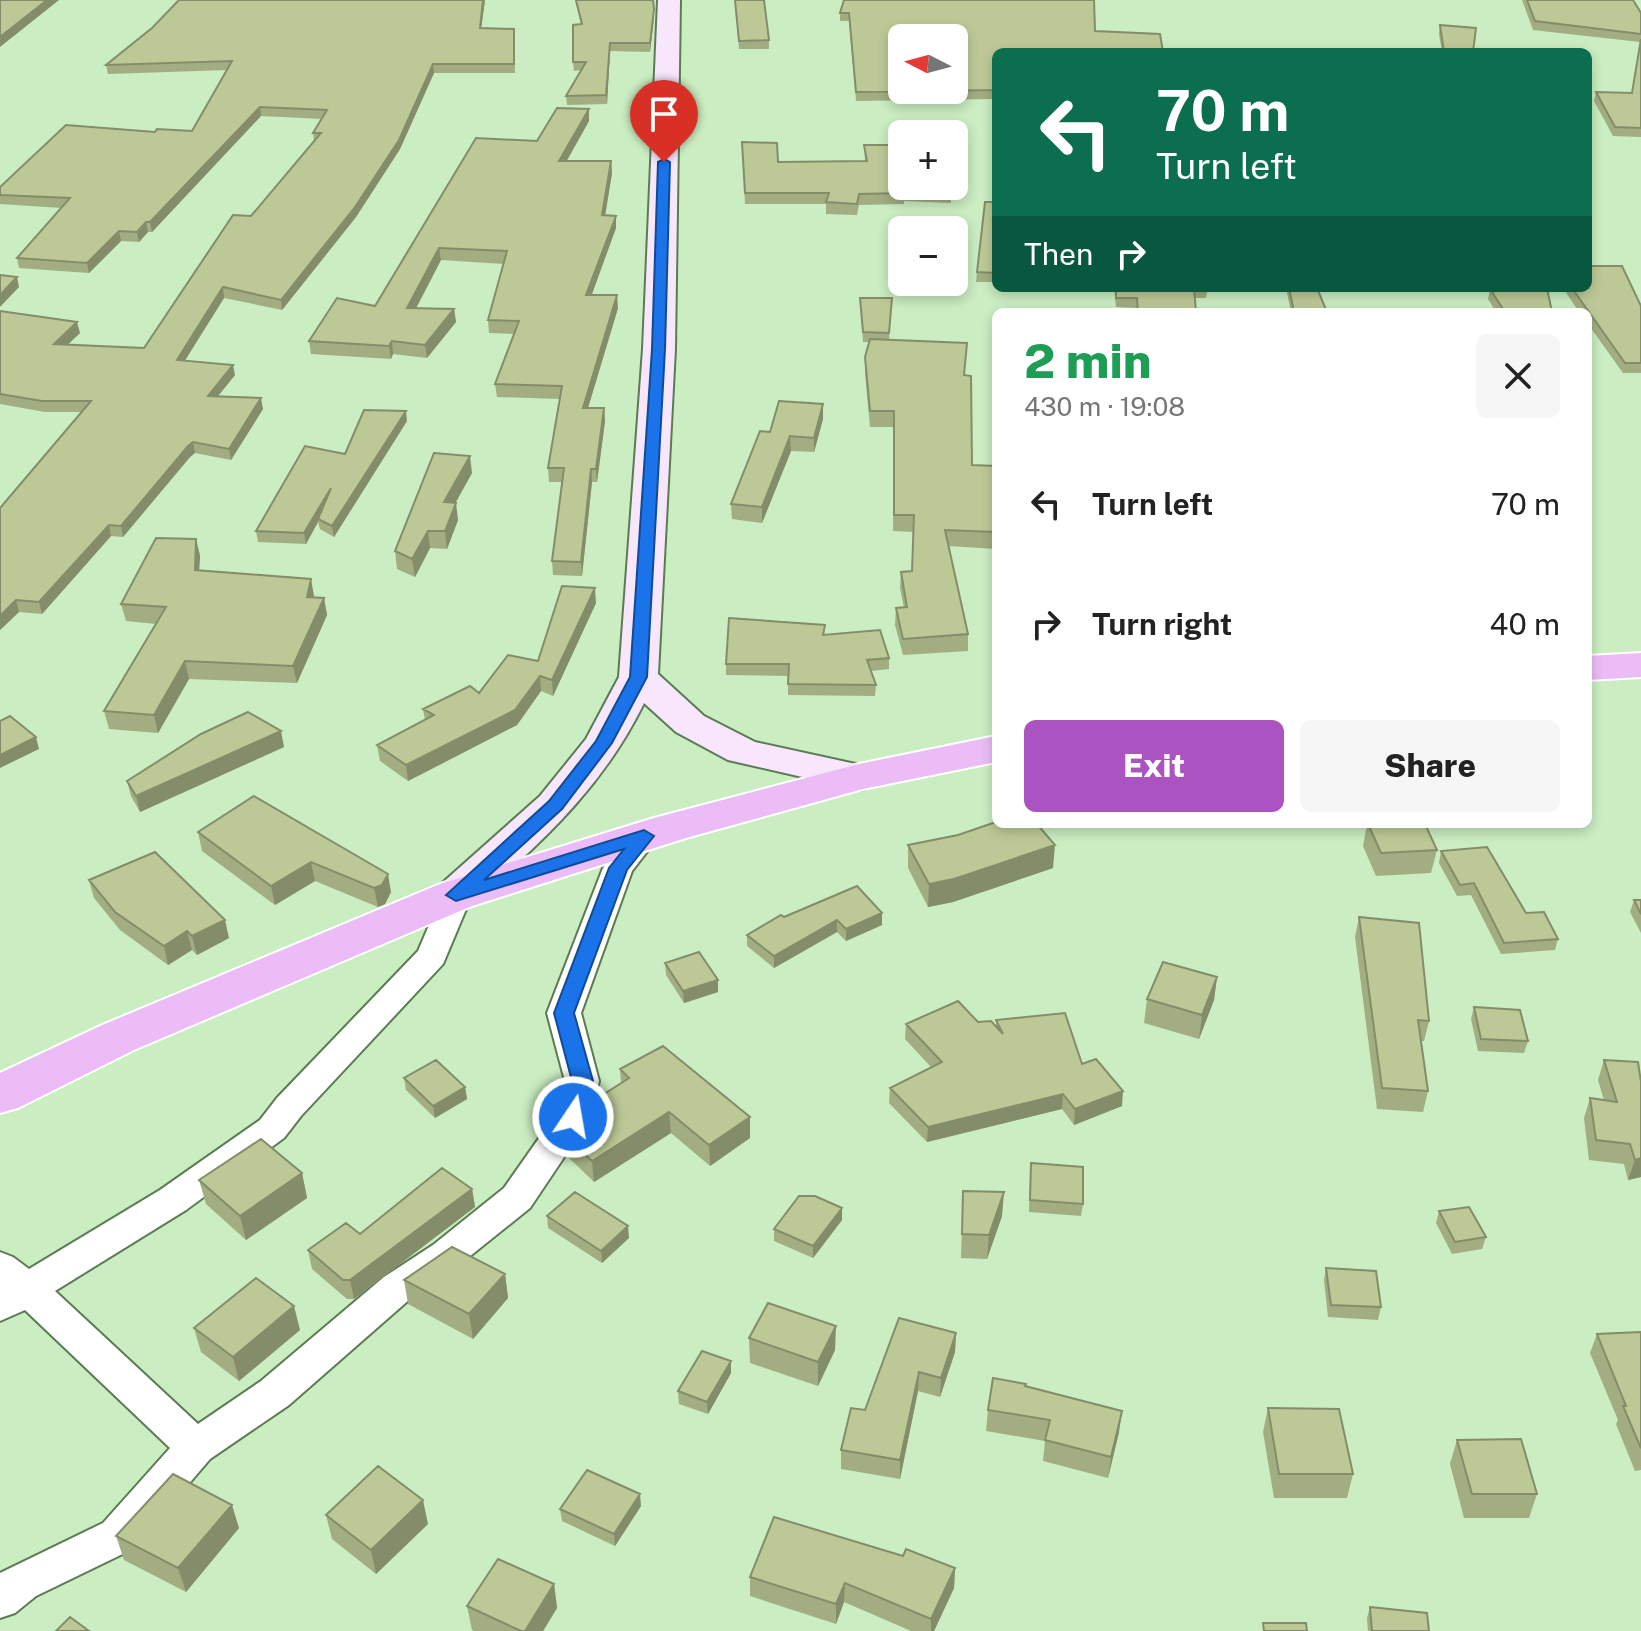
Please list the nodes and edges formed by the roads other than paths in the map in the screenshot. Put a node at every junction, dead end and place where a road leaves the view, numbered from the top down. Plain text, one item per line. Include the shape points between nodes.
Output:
1 (669, 0) edge
2 (1641, 665) edge
3 (1592, 668) edge
4 (638, 677) junction
5 (992, 750) edge
6 (859, 777) junction
7 (644, 836) junction
8 (456, 895) junction
9 (0, 1095) edge
10 (9, 1287) edge
11 (196, 1447) junction
12 (0, 1599) edge

1 - 4 main road via 659,349
2 - 3 highway
4 - 6 main road via 690,724 742,751
4 - 8 main road via 604,743 555,805
5 - 6 highway
6 - 7 highway
7 - 8 highway
7 - 11 street via 618,868 564,1013 582,1081 573,1117 517,1198 397,1288 275,1393
8 - 9 highway via 117,1038
8 - 10 street via 432,956 272,1129 173,1200
10 - 11 street
11 - 12 street via 118,1536 21,1582

